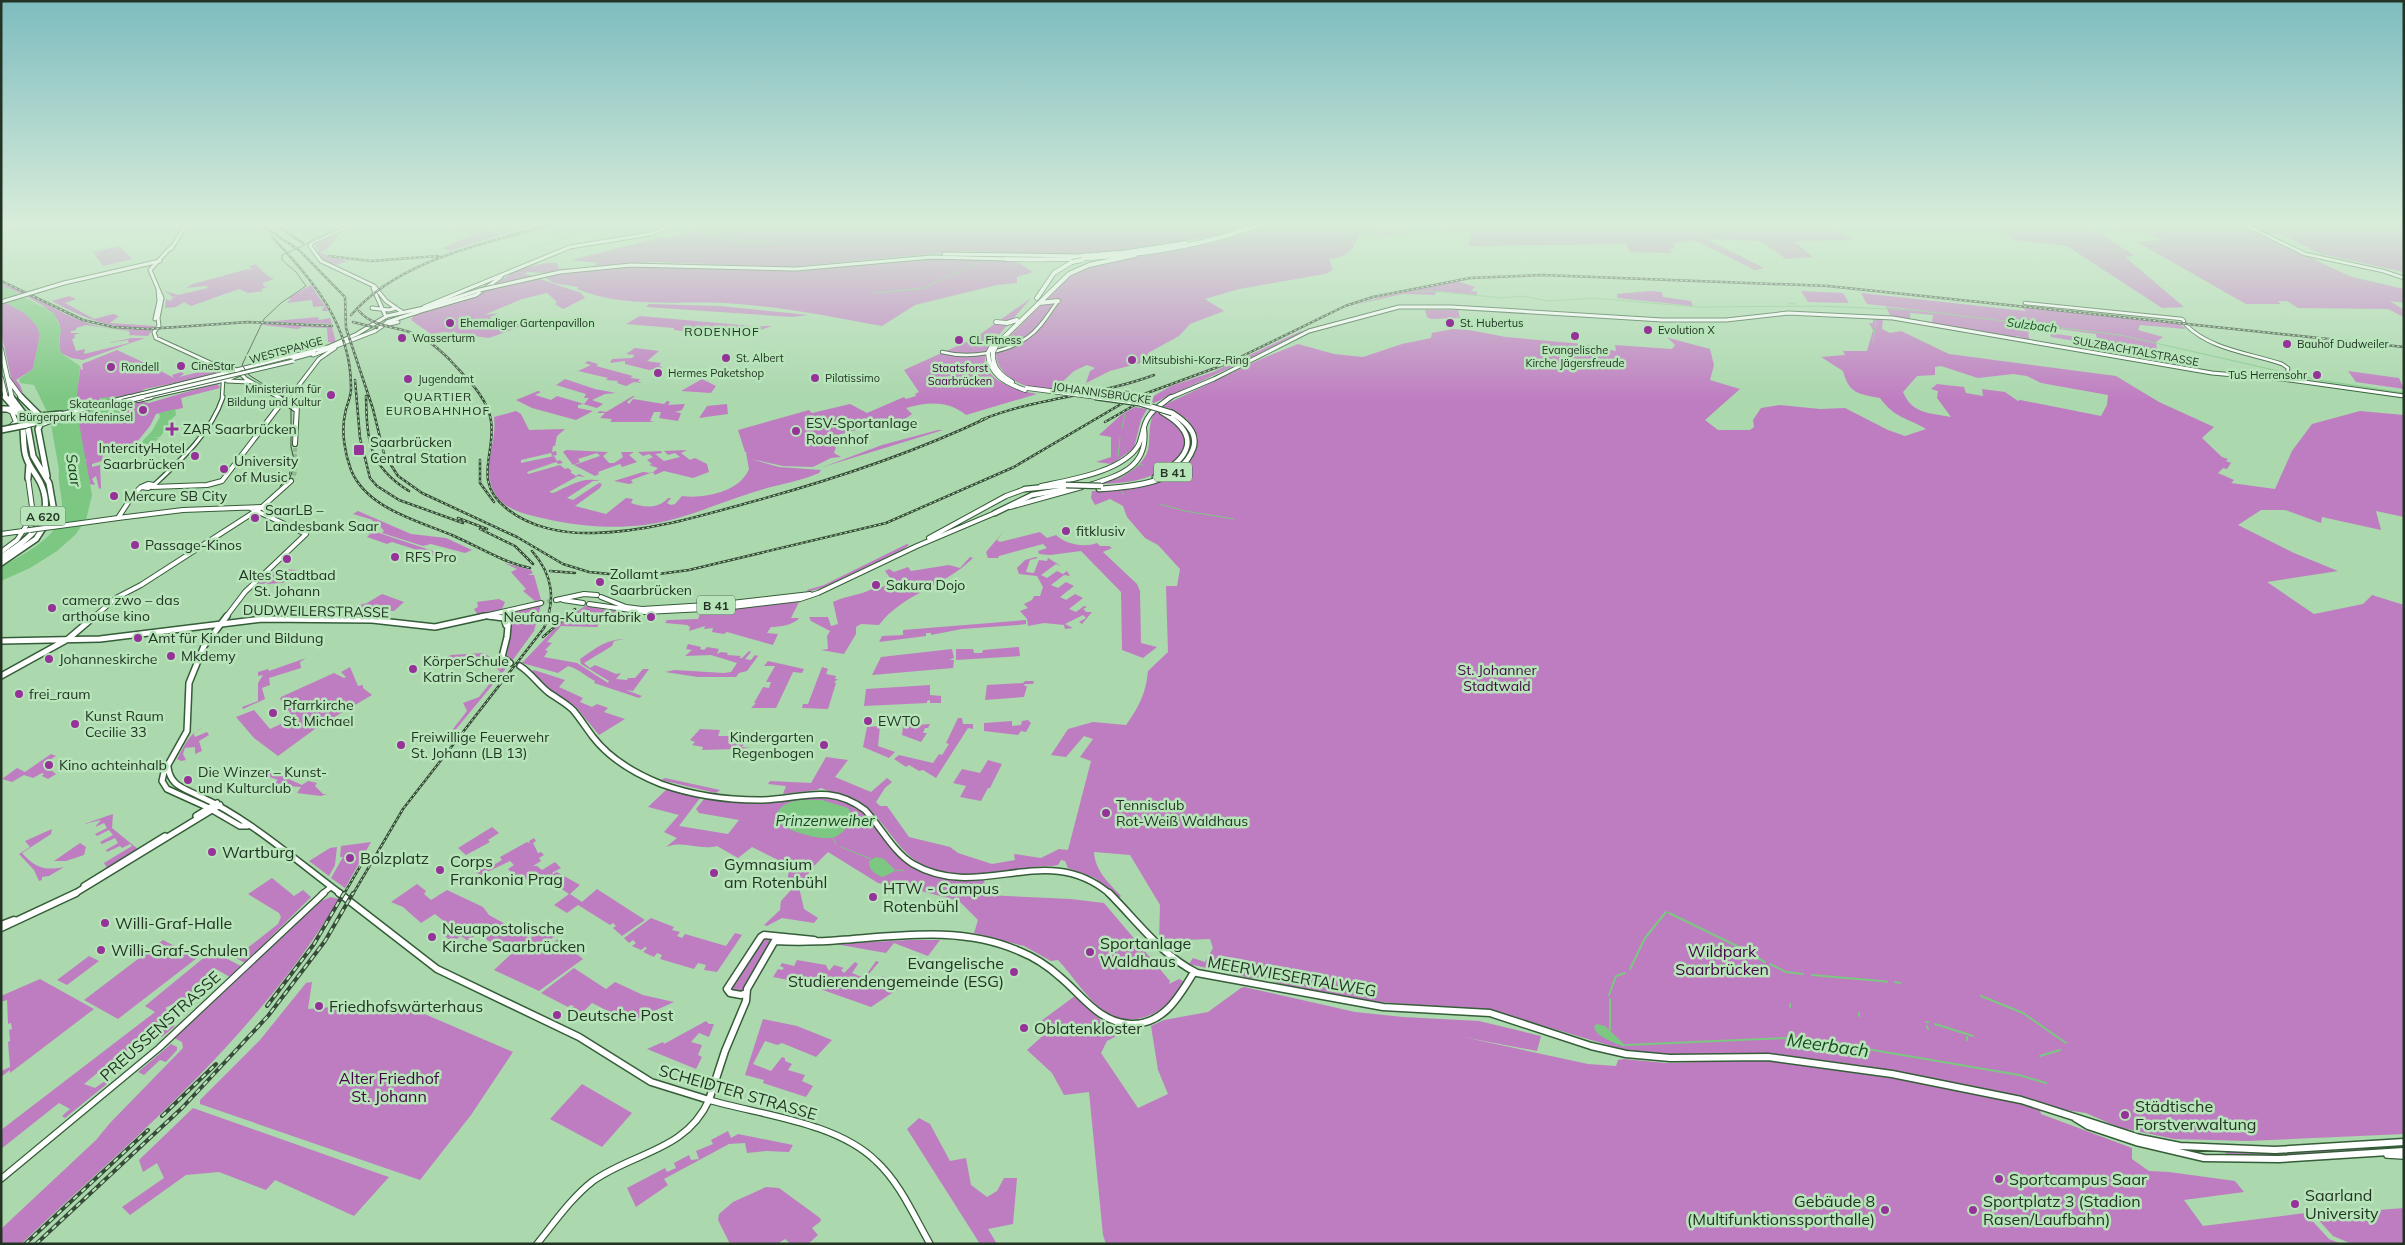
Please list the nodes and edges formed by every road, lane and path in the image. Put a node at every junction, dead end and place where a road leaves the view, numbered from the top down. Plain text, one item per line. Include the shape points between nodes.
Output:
1 (64, 283) edge
2 (156, 283) edge
3 (365, 283) edge
4 (484, 283) edge
5 (491, 283) edge
6 (510, 283) edge
7 (1048, 283) edge
8 (1058, 283) edge
9 (372, 286) junction
10 (1044, 296) junction
11 (1062, 298) dead end
12 (1057, 300) junction
13 (1, 302) edge
14 (381, 303) junction
15 (2025, 303) dead end
16 (1035, 305) junction
17 (396, 308) junction
18 (383, 309) junction
19 (415, 312) junction
20 (403, 316) junction
21 (386, 317) junction
22 (1017, 320) junction
23 (2183, 320) dead end
24 (390, 321) junction
25 (398, 322) dead end
26 (2186, 325) dead end
27 (381, 328) junction
28 (1008, 328) junction
29 (350, 342) junction
30 (995, 344) junction
31 (335, 348) junction
32 (1, 349) edge
33 (942, 352) dead end
34 (322, 353) junction
35 (292, 360) junction
36 (217, 366) junction
37 (314, 366) junction
38 (239, 372) junction
39 (221, 374) junction
40 (4, 377) edge
41 (223, 380) junction
42 (2290, 380) junction
43 (251, 382) junction
44 (297, 388) junction
45 (1026, 389) junction
46 (2, 393) edge
47 (2404, 396) edge
48 (130, 398) junction
49 (1, 402) edge
50 (122, 402) junction
51 (283, 403) junction
52 (1, 410) edge
53 (296, 410) junction
54 (61, 414) junction
55 (68, 415) junction
56 (25, 425) junction
57 (40, 425) joint
58 (295, 428) junction
59 (1144, 428) junction
60 (1, 430) edge
61 (262, 431) junction
62 (294, 444) tunnel mouth
63 (29, 464) junction
64 (1112, 466) junction
65 (1124, 472) junction
66 (28, 478) joint
67 (48, 481) junction
68 (292, 481) tunnel mouth
69 (152, 485) junction
70 (1066, 487) junction
71 (1100, 487) junction
72 (1025, 489) junction
73 (262, 507) junction
74 (253, 510) junction
75 (979, 511) junction
76 (995, 513) junction
77 (118, 518) junction
78 (273, 518) junction
79 (984, 518) junction
80 (24, 531) junction
81 (1, 534) edge
82 (917, 546) junction
83 (2, 557) edge
84 (824, 591) junction
85 (584, 594) junction
86 (608, 600) junction
87 (541, 603) tunnel mouth
88 (585, 603) junction
89 (509, 610) junction
90 (486, 616) junction
91 (220, 623) junction
92 (508, 631) junction
93 (65, 640) junction
94 (1, 641) edge
95 (510, 664) dead end
96 (520, 666) tunnel mouth
97 (1, 674) edge
98 (168, 767) junction
99 (218, 804) junction
100 (210, 809) junction
101 (248, 826) junction
102 (331, 887) junction
103 (1, 927) edge
104 (776, 939) junction
105 (1194, 972) junction
106 (744, 994) junction
107 (709, 1100) junction
108 (2074, 1118) junction
109 (2404, 1142) edge
110 (2214, 1148) junction
111 (2404, 1151) edge
112 (2367, 1155) junction
113 (2404, 1156) edge
114 (2224, 1159) junction
115 (1, 1179) edge
116 (537, 1244) edge
117 (930, 1244) edge

1 - 13 main road, bridge
2 - 36 main road via 162,303 154,334 159,340
3 - 9 main road
4 - 19 main road
5 - 19 main road via 476,295
6 - 19 main road, bridge
7 - 22 highway, B 41, bridge
8 - 10 highway, B 41
9 - 14 main road
9 - 17 main road
10 - 12 highway
10 - 16 highway, B 41
11 - 12 highway
12 - 16 highway
12 - 33 street via 1033,333 1020,342 964,356
14 - 18 main road
14 - 18 main road via 372,308
15 - 23 street
16 - 30 highway, B 41
17 - 18 main road
17 - 20 main road
18 - 21 main road
19 - 20 main road
19 - 20 main road
20 - 21 main road
20 - 24 main road
21 - 24 main road
21 - 35 main road, WESTSPANGE via 376,326 341,344
21 - 38 main road, WESTSPANGE via 336,344
22 - 28 highway, B 41
22 - 28 highway via 995,323
24 - 27 main road, WESTSPANGE
24 - 29 main road, WESTSPANGE
25 - 27 main road
26 - 42 street via 2196,334 2236,351 2282,364 2288,368
27 - 29 main road, WESTSPANGE
28 - 30 highway, B 41
29 - 31 main road, WESTSPANGE
30 - 45 highway, B 41, bridge via 990,353 990,367 998,377
31 - 34 main road, WESTSPANGE
31 - 37 main road
32 - 40 highway, A 620
34 - 35 main road, WESTSPANGE
34 - 37 main road
35 - 48 main road, WESTSPANGE, bridge
35 - 50 main road, WESTSPANGE, bridge
36 - 38 main road
36 - 39 main road
37 - 44 main road
38 - 39 main road, WESTSPANGE
38 - 41 main road, WESTSPANGE
38 - 43 main road
39 - 41 main road
39 - 48 main road, WESTSPANGE, bridge
40 - 46 highway, A 620
40 - 54 highway via 38,416
40 - 67 highway, A 620 via 10,395 26,417 34,460
41 - 43 main road
41 - 50 main road, bridge
41 - 69 street via 221,402 214,419 164,476
42 - 47 main road, SULZBACHTALSTRASSE
42 - 59 main road, SULZBACHTALSTRASSE via 2221,374 1893,318 1788,313 1726,320 1656,320 1420,306 1386,309 1306,334 1164,401 1151,411
43 - 51 main road
44 - 51 main road
44 - 53 main road via 293,395
45 - 71 highway, JOHANNISBRÜCKE / B 41, bridge via 1138,405 1160,411 1184,427 1189,438 1187,452 1178,464 1146,480
45 - 71 highway, JOHANNISBRÜCKE / B 41, bridge via 1139,403 1172,413 1188,425 1194,436 1194,449 1187,461 1174,472 1147,483
46 - 49 highway
46 - 56 highway, A 620
48 - 54 main road, WESTSPANGE
50 - 55 main road, WESTSPANGE
51 - 53 main road
51 - 61 main road via 269,426
52 - 56 highway via 13,410
52 - 60 main road via 10,411 16,422
53 - 58 main road
54 - 60 main road, WESTSPANGE, bridge
55 - 56 main road, WESTSPANGE, bridge
55 - 57 main road
56 - 60 highway, bridge
56 - 63 highway, A 620
57 - 67 highway via 40,449
58 - 61 street
58 - 62 main road
59 - 64 main road, SULZBACHTALSTRASSE via 1135,451
59 - 65 main road via 1146,442 1143,455
61 - 69 main road via 223,480 214,484
63 - 66 highway
63 - 83 highway, A 620 via 43,490 44,515 30,536
64 - 65 main road via 1123,467
64 - 72 main road, SULZBACHTALSTRASSE via 1079,478
65 - 76 main road
66 - 80 main road via 33,514
67 - 83 highway, A 620 via 53,506 41,533 26,546
68 - 73 main road
69 - 77 main road via 142,488 131,498
70 - 71 highway, B 41, bridge
70 - 72 highway, B 41
70 - 76 highway, B 41 via 1032,495
72 - 75 main road, SULZBACHTALSTRASSE
73 - 74 main road
73 - 78 main road
74 - 77 main road via 183,510
74 - 78 main road
74 - 93 main road via 116,598
75 - 76 main road via 988,509
75 - 79 main road via 976,516
75 - 82 main road, B 41
76 - 79 main road
77 - 80 main road, bridge
78 - 91 main road via 306,532 305,536 257,579
79 - 82 main road, B 41
80 - 81 main road
80 - 83 main road
82 - 84 main road, B 41
84 - 86 main road, B 41 via 770,600 651,608 630,608
84 - 88 main road, B 41 via 789,601 705,609 635,612
85 - 86 main road, B 41
85 - 88 main road via 577,598
85 - 88 main road, B 41 via 556,600
86 - 88 main road, B 41
87 - 89 main road, DUDWEILERSTRASSE
89 - 90 main road, DUDWEILERSTRASSE
89 - 92 main road
90 - 91 main road, DUDWEILERSTRASSE via 431,627 352,619 262,619
90 - 92 main road via 504,618
91 - 93 main road, DUDWEILERSTRASSE via 100,639
91 - 98 main road via 193,669 188,692 187,731
92 - 95 main road via 502,657
93 - 94 main road, DUDWEILERSTRASSE
93 - 97 main road
96 - 105 main road, MEERWIESERTALWEG via 548,692 570,706 608,753 646,777 698,793 740,800 807,794 844,797 866,811 911,862 948,876 984,878 1055,869 1075,873 1100,885 1162,952
98 - 99 main road, SCHEIDTER STRASSE via 174,784
98 - 100 main road via 162,778 164,787
99 - 100 main road
99 - 101 main road, SCHEIDTER STRASSE
100 - 101 main road via 240,826
100 - 103 main road via 88,884
100 - 103 main road via 104,879 47,909
101 - 102 main road, SCHEIDTER STRASSE
102 - 107 main road, SCHEIDTER STRASSE via 442,972 579,1038 651,1082
102 - 115 street, PREUSSENSTRASSE via 163,1045
104 - 105 main road via 830,942 942,935 1010,948 1052,970 1103,1018 1122,1024 1140,1024 1164,1014 1177,1002
104 - 106 main road
104 - 106 main road via 760,937 730,985 728,992
105 - 108 main road, MEERWIESERTALWEG via 1384,1007 1490,1013 1626,1054 1670,1058 1768,1056 1892,1074 2021,1100
106 - 107 main road via 746,1001
107 - 116 street via 694,1129 590,1184
107 - 117 street, SCHEIDTER STRASSE via 804,1125 865,1151 886,1171
108 - 110 main road, MEERWIESERTALWEG via 2180,1146
108 - 114 main road, MEERWIESERTALWEG via 2136,1142
109 - 110 main road, MEERWIESERTALWEG via 2275,1150
110 - 114 main road via 2222,1152
111 - 112 main road, MEERWIESERTALWEG
112 - 113 street
112 - 114 main road, MEERWIESERTALWEG

